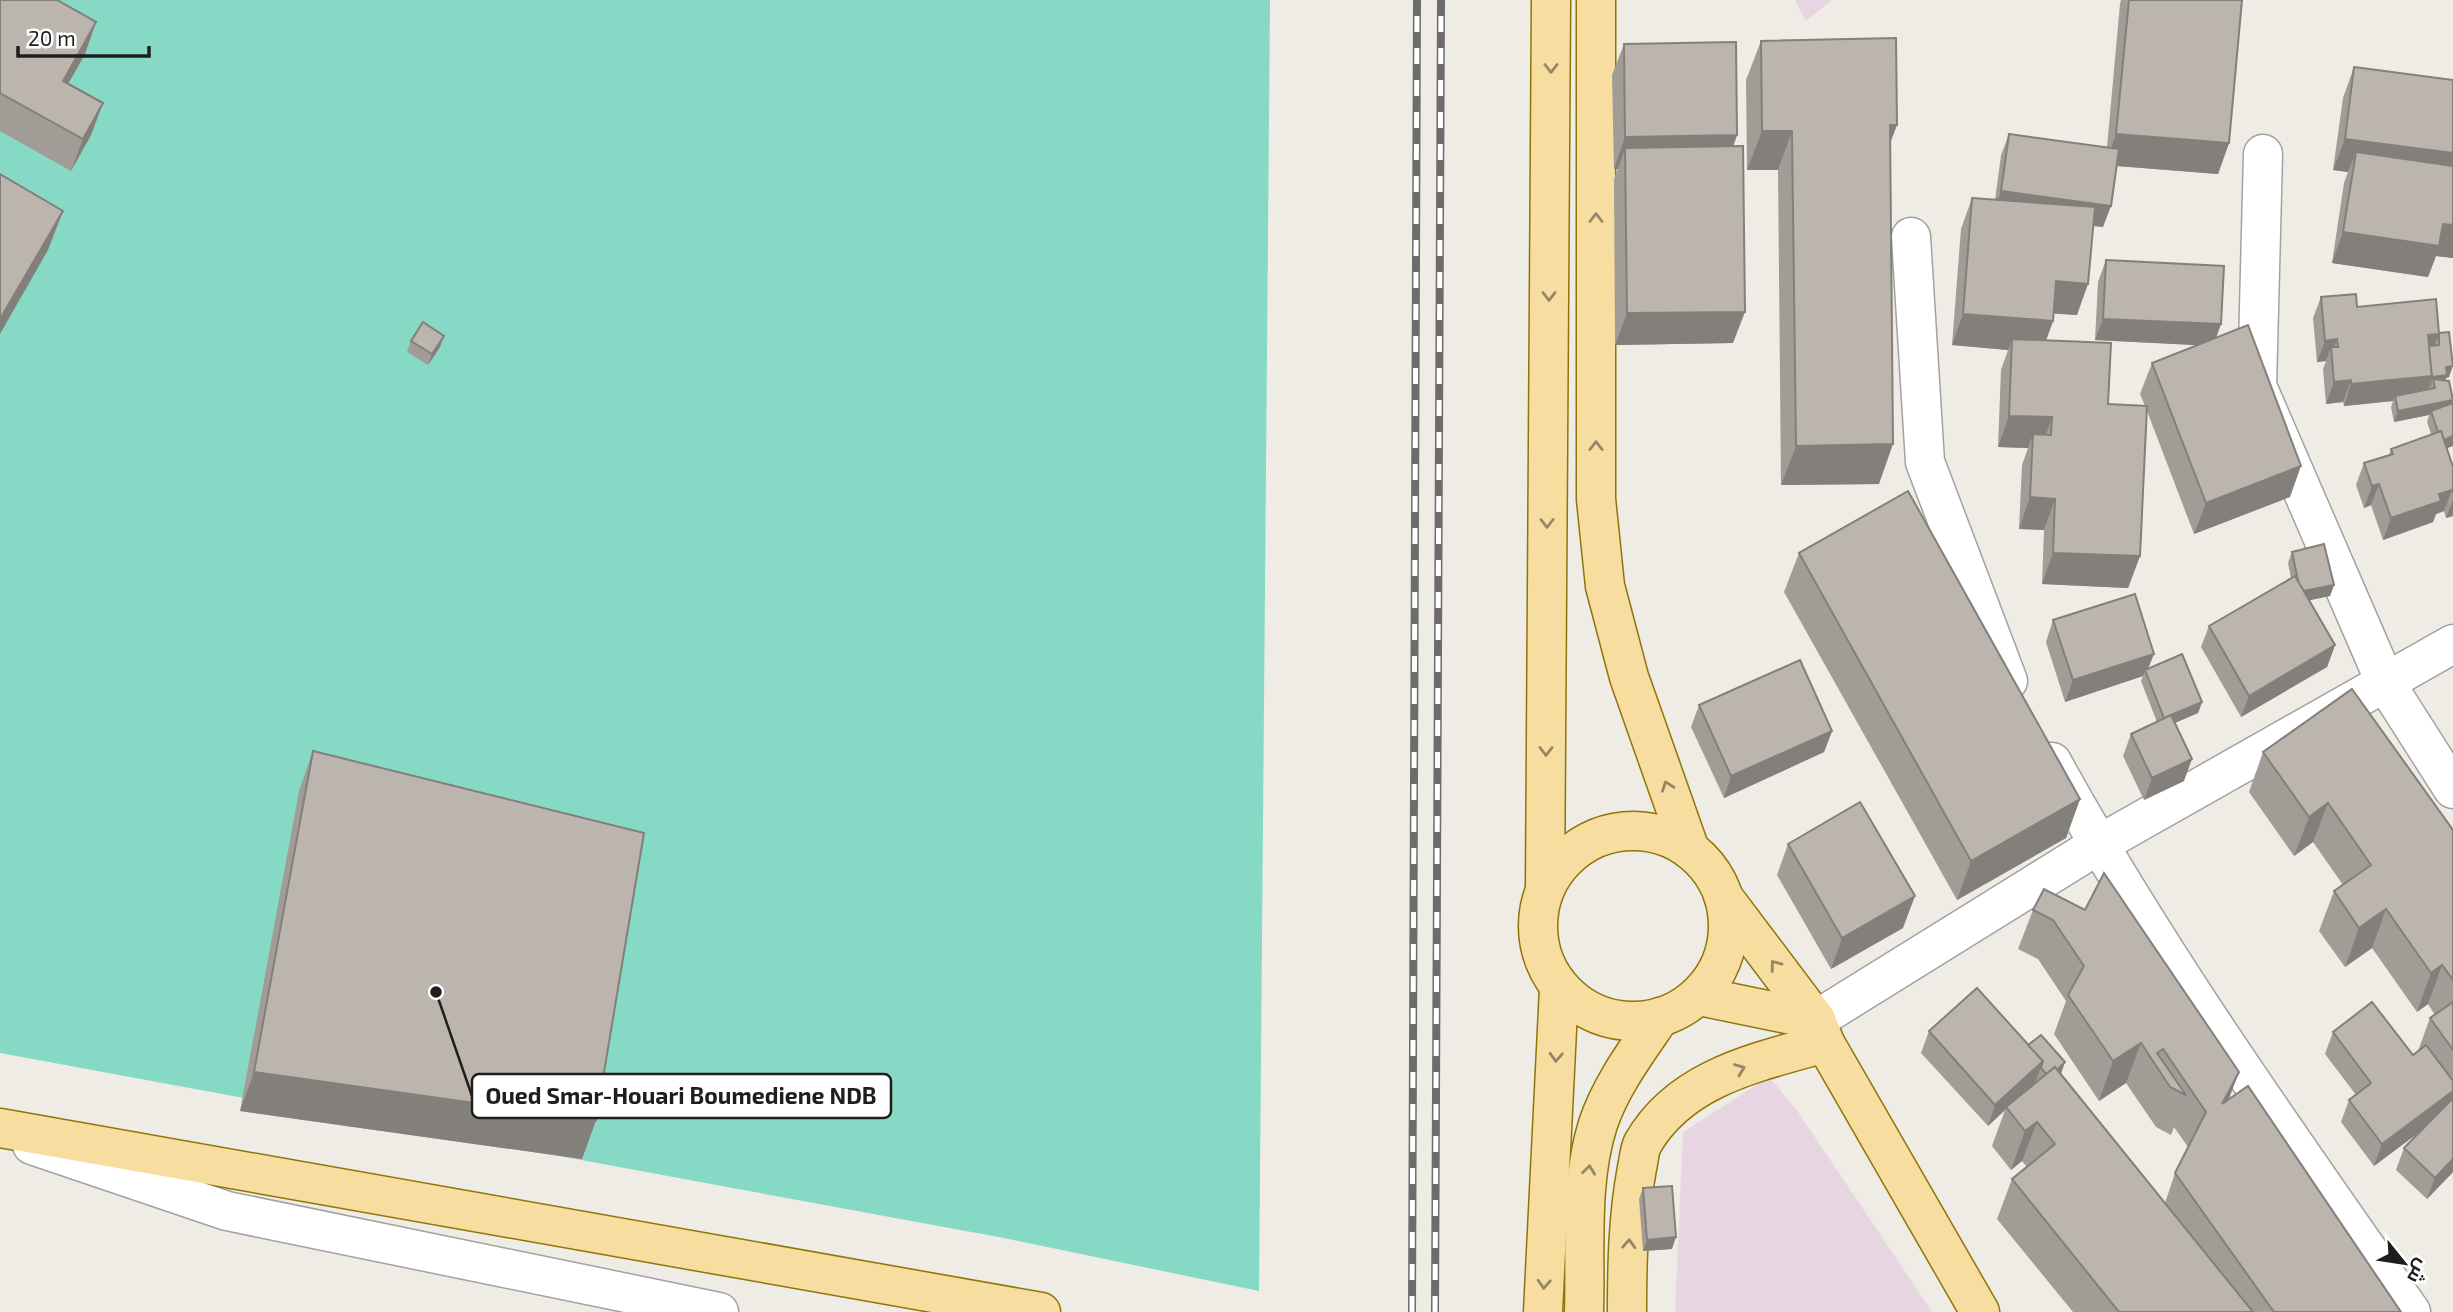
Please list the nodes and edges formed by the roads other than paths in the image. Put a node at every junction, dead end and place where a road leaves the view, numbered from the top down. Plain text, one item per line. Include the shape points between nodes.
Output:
1 (1551, 0) edge
2 (1596, 0) edge
3 (2263, 154) dead end
4 (1911, 237) dead end
5 (2453, 644) edge
6 (2386, 684) junction
7 (2453, 789) edge
8 (2098, 845) junction
9 (1690, 850) junction
10 (1545, 889) junction
11 (1724, 898) junction
12 (1559, 989) junction
13 (1699, 996) junction
14 (1660, 1017) junction
15 (1820, 1031) junction
16 (0, 1128) edge
17 (0, 1135) edge
18 (719, 1312) edge
19 (1041, 1312) edge
20 (1543, 1312) edge
21 (1584, 1312) edge
22 (1627, 1312) edge
23 (1980, 1312) edge
24 (2411, 1312) edge

1 -> 10 main road
9 -> 2 main road via 1629,677 1605,586 1596,499
3 - 6 street via 2257,386
4 - 8 street via 1925,462 2002,671
5 - 6 street
6 - 7 street
6 - 8 street
8 - 15 street
8 - 24 street via 2290,1139
9 - 10 main road via 1660,834 1625,831 1592,840 1564,860
9 - 11 main road via 1711,871
10 - 12 main road via 1537,915 1538,941 1545,967
11 - 13 main road via 1728,933 1720,967
15 -> 11 main road
12 - 14 main road via 1609,1020 1641,1023
12 -> 20 main road
13 - 14 main road
13 - 15 main road
21 -> 14 main road via 1588,1171 1598,1125 1617,1082
22 -> 15 main road via 1631,1203 1642,1144 1668,1111 1702,1084
15 - 23 main road
16 - 19 main road
17 - 18 street via 227,1211

